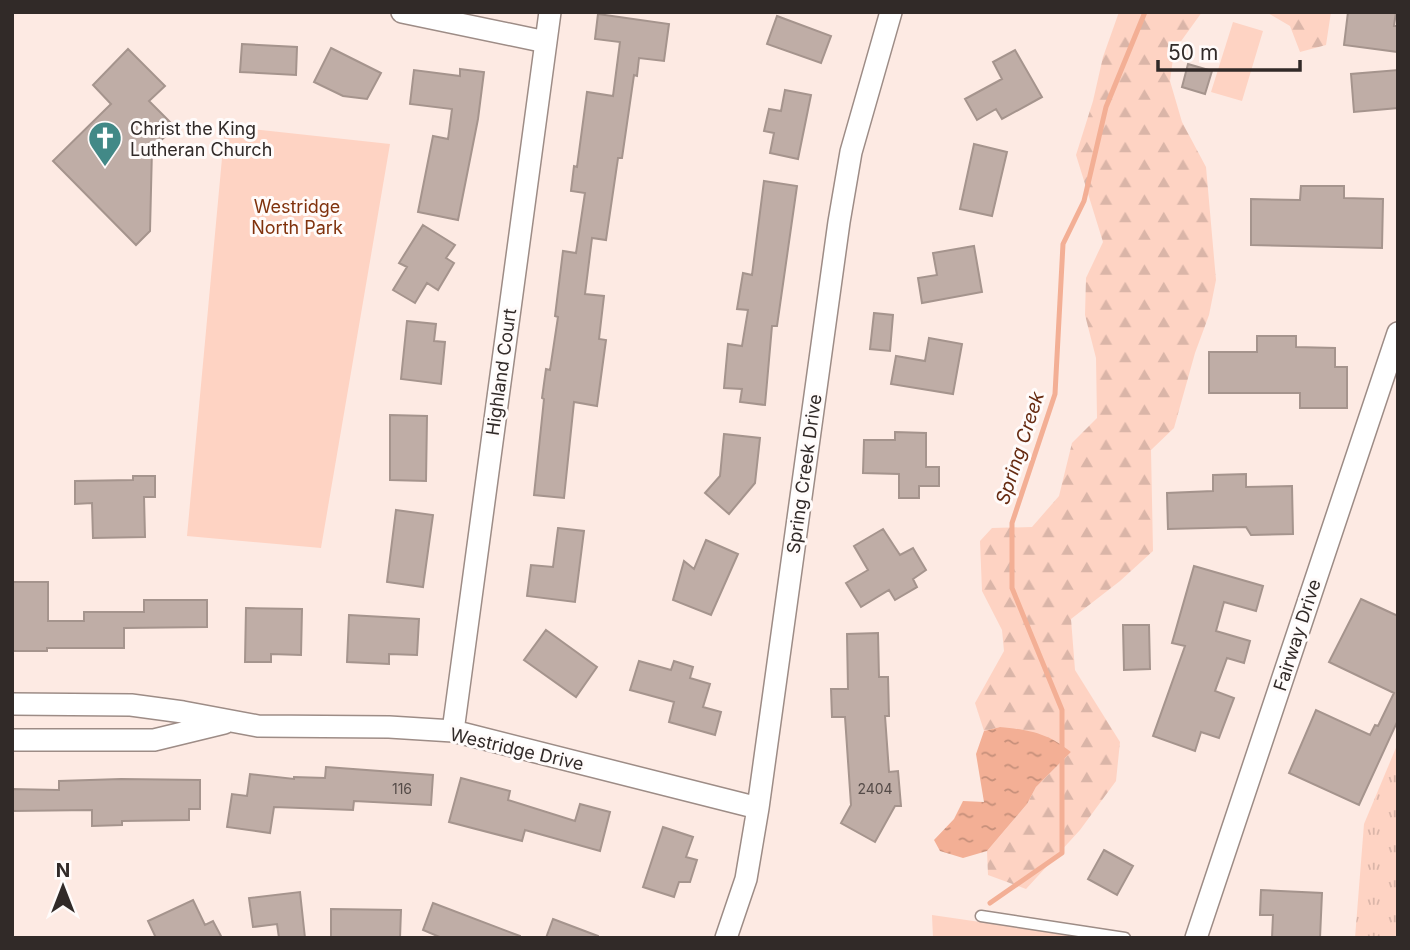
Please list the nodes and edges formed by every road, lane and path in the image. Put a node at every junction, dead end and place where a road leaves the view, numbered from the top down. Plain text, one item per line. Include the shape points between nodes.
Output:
1 (402, 12) edge
2 (550, 12) edge
3 (891, 12) edge
4 (546, 42) junction
5 (1398, 333) edge
6 (12, 704) edge
7 (230, 722) junction
8 (453, 732) junction
9 (12, 740) edge
10 (758, 808) junction
11 (981, 916) dead end
12 (726, 938) edge
13 (1125, 938) edge
14 (1196, 938) edge

1 - 4 street
2 - 4 street, Highland Court
3 - 10 street, Spring Creek Drive via 851,152 839,222
4 - 8 street, Highland Court
5 - 14 street, Fairway Drive
6 - 7 street, Westridge Drive via 131,705
7 - 8 street, Westridge Drive
7 - 9 street, Westridge Drive via 153,740
8 - 10 street, Westridge Drive
10 - 12 street, Spring Creek Drive via 746,879
11 - 13 lane

